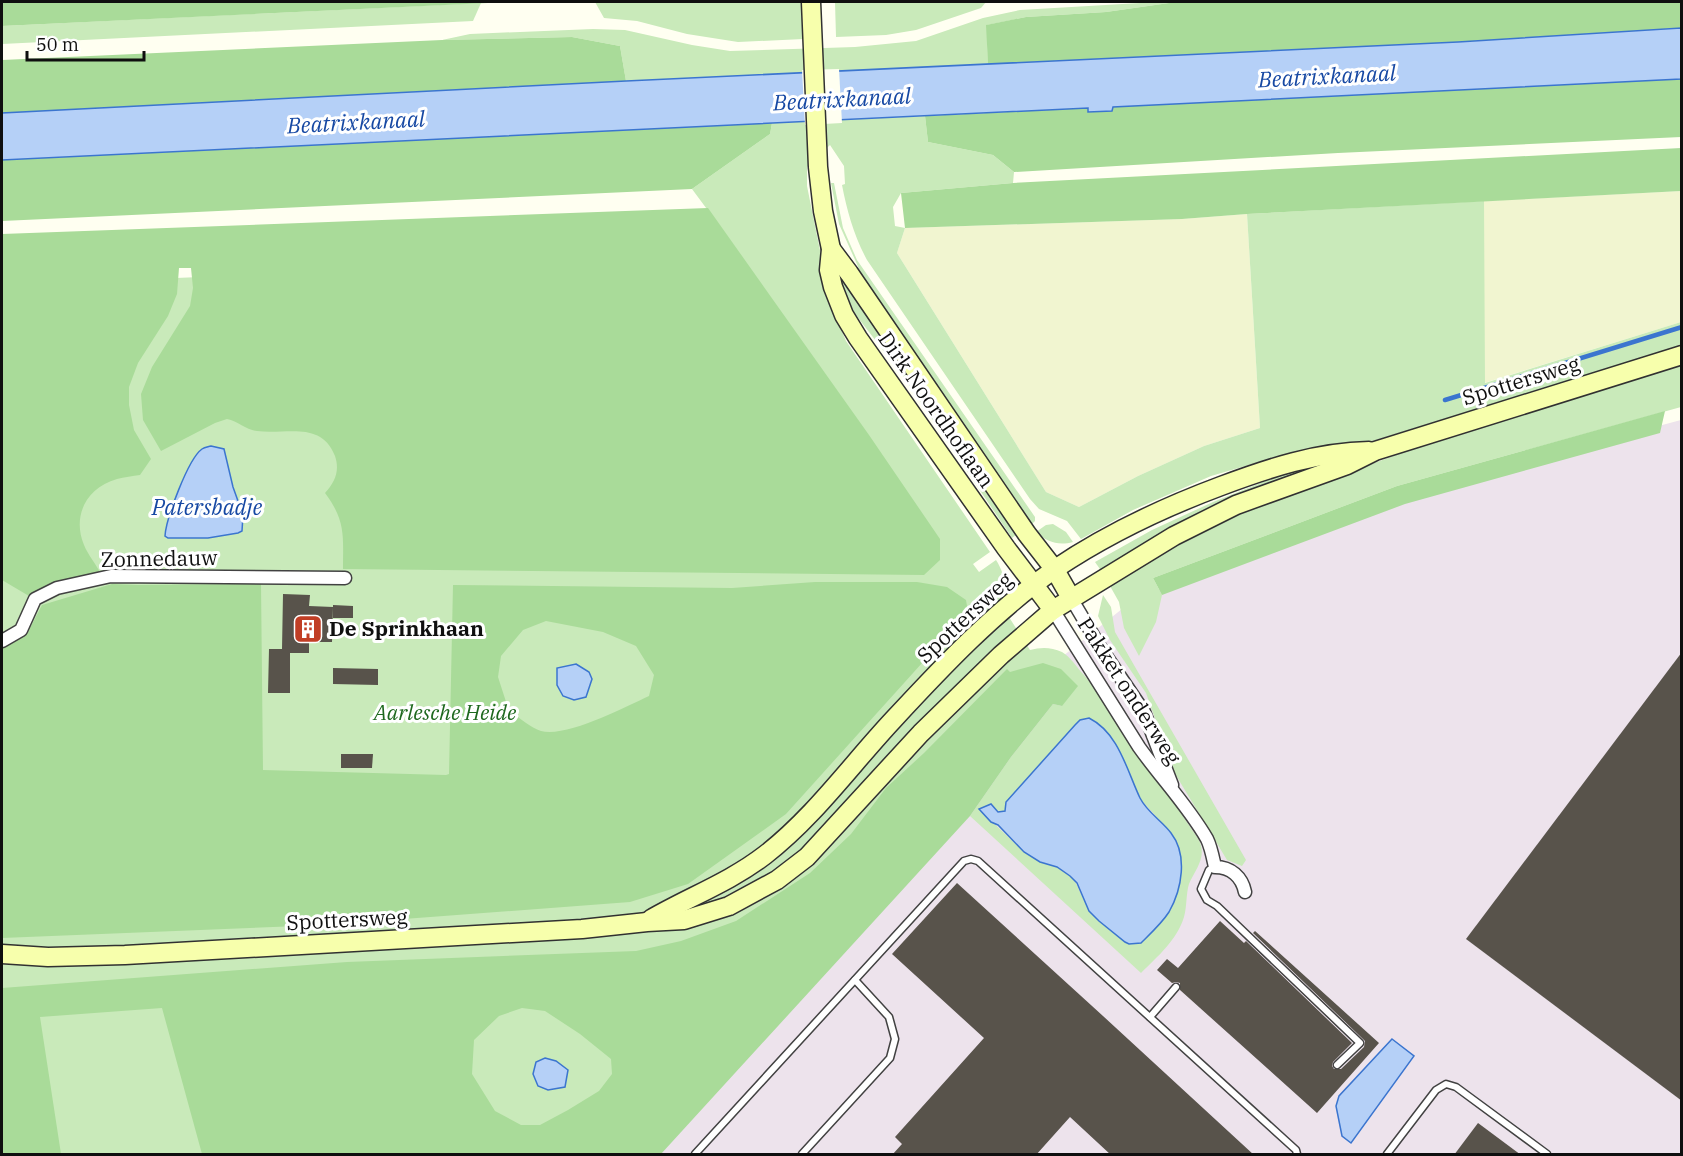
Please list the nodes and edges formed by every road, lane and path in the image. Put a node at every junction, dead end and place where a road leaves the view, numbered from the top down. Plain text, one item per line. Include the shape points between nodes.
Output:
1 (811, 2) edge
2 (831, 249) junction
3 (1682, 355) edge
4 (1375, 451) junction
5 (1055, 570) junction
6 (345, 578) dead end
7 (1034, 585) junction
8 (1071, 598) junction
9 (1053, 610) junction
10 (2, 641) edge
11 (1174, 792) junction
12 (1215, 867) junction
13 (1245, 892) dead end
14 (647, 922) junction
15 (2, 954) edge
16 (48, 957) junction
17 (2, 967) edge
18 (855, 980) junction
19 (1176, 987) dead end
20 (1150, 1017) junction
21 (1337, 1065) dead end
22 (695, 1155) edge
23 (802, 1155) edge
24 (1297, 1155) edge
25 (1387, 1155) edge
26 (1547, 1155) edge

1 - 2 main road, Dirk Noordhoflaan via 818,166
2 - 5 main road, Dirk Noordhoflaan
2 - 7 main road, Dirk Noordhoflaan via 829,270 844,315
3 - 4 main road, Spottersweg
4 - 5 main road, Spottersweg via 1345,452 1263,470 1167,507 1095,544
4 - 8 main road, Spottersweg via 1236,505 1174,536
5 - 7 main road, Spottersweg
5 - 8 main road, Dirk Noordhoflaan
6 - 10 street, Zonnedauw via 111,576 57,588 35,599 21,630
7 - 9 main road, Dirk Noordhoflaan
7 - 14 main road, Spottersweg via 976,634 808,815 766,854 726,881
8 - 9 main road, Spottersweg
8 - 11 street, Pakket onderweg via 1144,712
9 - 11 street, Pakket onderweg via 1139,747
9 - 14 main road, Spottersweg via 937,717 807,857 777,880 729,906 684,920
11 - 12 street, Pakket onderweg via 1207,840
12 - 13 street via 1232,871 1243,882
12 - 21 lane via 1209,870 1201,889 1207,900 1360,1043
14 - 16 main road, Spottersweg via 582,930
15 - 16 main road, Spottersweg
16 - 17 main road, Spottersweg
18 - 20 lane via 963,861 971,859 978,861
18 - 22 lane
18 - 23 lane via 889,1017 895,1039 890,1058
19 - 20 lane
20 - 24 lane
25 - 26 lane via 1436,1090 1446,1084 1456,1087

